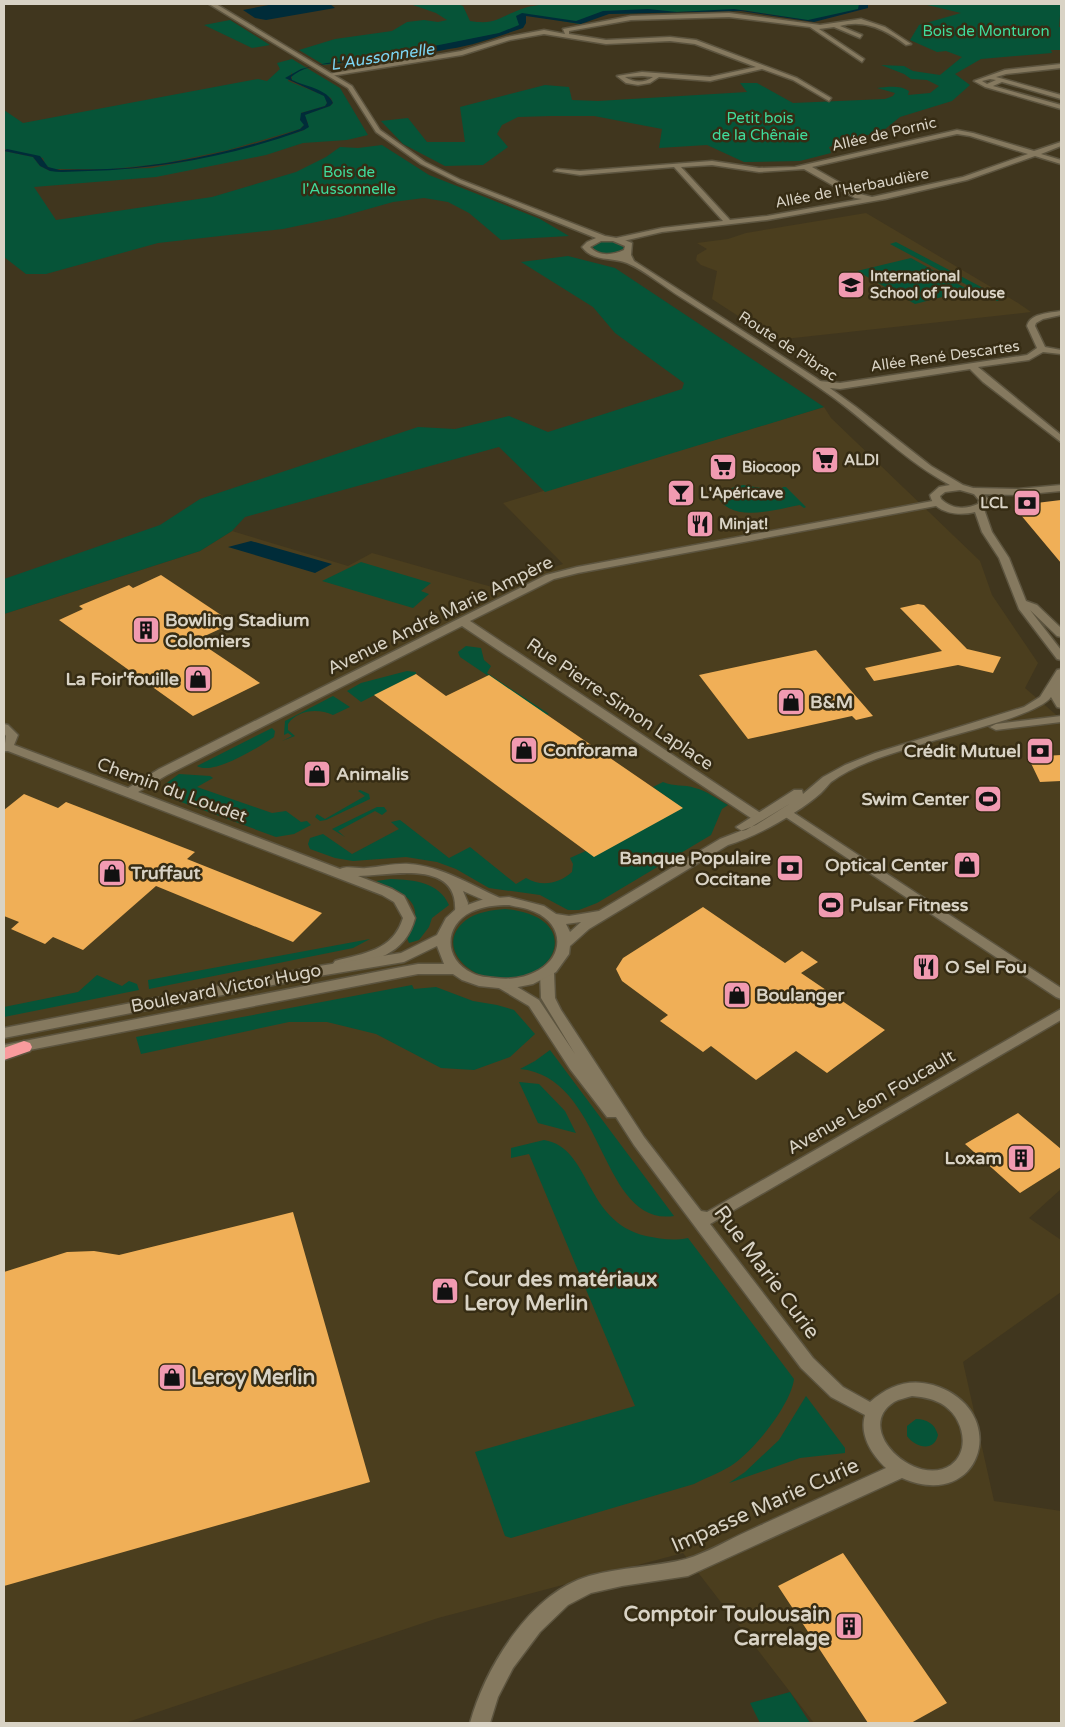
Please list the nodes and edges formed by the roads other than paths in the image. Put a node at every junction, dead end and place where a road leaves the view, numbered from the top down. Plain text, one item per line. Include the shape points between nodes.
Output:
1 (212, 4) edge
2 (836, 26) junction
3 (813, 27) junction
4 (565, 30) junction
5 (544, 32) junction
6 (860, 36) dead end
7 (584, 39) junction
8 (908, 44) dead end
9 (862, 60) dead end
10 (1061, 66) edge
11 (763, 67) junction
12 (331, 74) junction
13 (656, 77) junction
14 (990, 77) junction
15 (1002, 80) junction
16 (987, 86) junction
17 (1061, 97) edge
18 (829, 99) dead end
19 (1061, 107) edge
20 (1061, 144) edge
21 (1036, 154) junction
22 (1061, 162) edge
23 (676, 165) junction
24 (803, 168) junction
25 (557, 171) dead end
26 (874, 200) junction
27 (850, 204) junction
28 (729, 223) junction
29 (584, 232) junction
30 (642, 235) junction
31 (605, 239) junction
32 (619, 240) junction
33 (590, 242) junction
34 (628, 248) junction
35 (612, 256) junction
36 (631, 262) junction
37 (1061, 313) edge
38 (1042, 349) junction
39 (1061, 352) edge
40 (973, 367) junction
41 (819, 384) junction
42 (1061, 439) edge
43 (922, 465) junction
44 (960, 487) junction
45 (1061, 488) edge
46 (939, 491) junction
47 (974, 491) junction
48 (1018, 492) junction
49 (938, 503) junction
50 (982, 505) junction
51 (954, 510) junction
52 (987, 532) junction
53 (1023, 603) junction
54 (462, 621) junction
55 (1061, 634) edge
56 (1061, 657) edge
57 (1061, 672) edge
58 (1054, 685) junction
59 (1061, 705) edge
60 (1061, 719) edge
61 (4, 728) edge
62 (932, 738) junction
63 (5, 747) edge
64 (818, 785) junction
65 (127, 794) junction
66 (785, 811) junction
67 (758, 817) junction
68 (724, 842) junction
69 (326, 867) junction
70 (449, 880) junction
71 (495, 901) junction
72 (610, 911) junction
73 (461, 912) junction
74 (554, 918) junction
75 (442, 938) junction
76 (566, 943) junction
77 (456, 970) junction
78 (319, 971) junction
79 (547, 973) junction
80 (504, 985) junction
81 (1061, 994) edge
82 (1061, 1014) edge
83 (4, 1032) edge
84 (24, 1048) junction
85 (4, 1050) edge
86 (4, 1054) edge
87 (639, 1141) junction
88 (697, 1217) junction
89 (874, 1411) junction
90 (900, 1470) junction
91 (480, 1723) edge

1 - 12 street
2 - 3 street
2 - 6 street
2 - 8 street via 863,21
3 - 4 street via 729,15 631,18
3 - 9 street
4 - 5 street
4 - 7 street
5 - 7 street
5 - 12 street via 508,38 462,53
7 - 11 street via 687,41
10 - 14 street via 1012,71
11 - 13 street via 710,79
11 - 18 street via 795,79
12 - 29 street via 350,87 378,131 423,163
13 - 13 street via 635,74 620,76 632,84
14 - 15 street
14 - 16 street via 977,80
15 - 16 street
15 - 17 street
16 - 19 street
20 - 21 street, Allée de l'Herbaudière
21 - 22 street, Allée de Pornic
21 - 24 street, Allée de Pornic via 957,132
21 - 26 street, Allée de l'Herbaudière via 966,179
23 - 24 street, Allée de Pornic via 708,163 759,170
23 - 25 street, Allée de Pornic via 580,173
23 - 28 street
24 - 26 street via 858,196
24 - 27 street via 851,198
26 - 27 street, Allée de l'Herbaudière
27 - 28 street, Allée de l'Herbaudière
28 - 30 street, Allée de l'Herbaudière
29 - 31 street
29 - 33 street
30 - 32 street, Allée de l'Herbaudière
30 - 34 street, Allée de l'Herbaudière
31 - 32 street
31 - 33 street
32 - 34 street
33 - 35 street, Route de Pibrac via 586,247 589,252
34 - 35 street, Allée de l'Herbaudière
34 - 36 street
35 - 36 street, Route de Pibrac
36 - 41 street, Route de Pibrac
37 - 38 street, Allée René Descartes via 1038,318 1031,323
38 - 39 street
38 - 40 street, Allée René Descartes via 1026,358
40 - 41 street, Allée René Descartes via 840,386
40 - 42 street
41 - 43 street, Route de Pibrac
43 - 44 street, Route de Pibrac
43 - 46 street, Route de Pibrac
44 - 46 street
44 - 47 street
45 - 48 street
46 - 49 street via 935,498
47 - 48 street
47 - 50 street via 982,496
48 - 50 street
49 - 51 street
49 - 54 street, Avenue André Marie Ampère via 577,570 550,577
50 - 51 street via 968,511
50 - 52 street
51 - 52 street
52 - 53 street via 1004,558
53 - 55 street via 1033,607
53 - 56 street via 1035,625
54 - 65 street, Avenue André Marie Ampère via 163,772
54 - 67 street, Rue Pierre-Simon Laplace
57 - 58 street
58 - 59 street
58 - 62 street via 1044,699 1028,709
60 - 62 street via 1015,723
61 - 63 street via 12,735
62 - 64 street via 856,764
63 - 65 street, Chemin du Loudet
64 - 66 street via 816,791
64 - 67 street via 810,785
65 - 69 street, Chemin du Loudet
66 - 68 street via 736,840
66 - 81 street
67 - 68 street via 729,835
68 - 72 street
69 - 70 street, Chemin du Loudet via 351,872 417,869
69 - 78 street, Chemin du Loudet via 399,899 409,918 405,933 384,950
70 - 71 street, Chemin du Loudet
70 - 73 street via 459,892
71 - 73 street
71 - 74 street via 522,902 546,911
72 - 74 street via 583,918
72 - 76 street via 584,926
73 - 75 street
74 - 76 street via 563,930
75 - 77 street via 444,955
75 - 78 street, Boulevard Victor Hugo via 404,957
76 - 79 street via 561,959
77 - 80 street via 477,981
77 - 84 street, Boulevard Victor Hugo via 418,969
78 - 83 street, Boulevard Victor Hugo
79 - 80 street via 523,983
79 - 87 street, Rue Marie Curie via 548,998 555,1012
80 - 87 street, Rue Marie Curie via 534,1003 574,1065
82 - 88 street, Avenue Léon Foucault via 709,1218
84 - 85 street, Boulevard Victor Hugo
84 - 86 highway
87 - 88 street, Rue Marie Curie
88 - 89 street, Rue Marie Curie via 830,1390
89 - 90 street via 871,1423 876,1447
89 - 90 street via 893,1393 927,1390 954,1404 971,1427 971,1453 954,1472 926,1478
90 - 91 street, Impasse Marie Curie via 688,1567 588,1585 561,1599 533,1626 506,1661 489,1694

